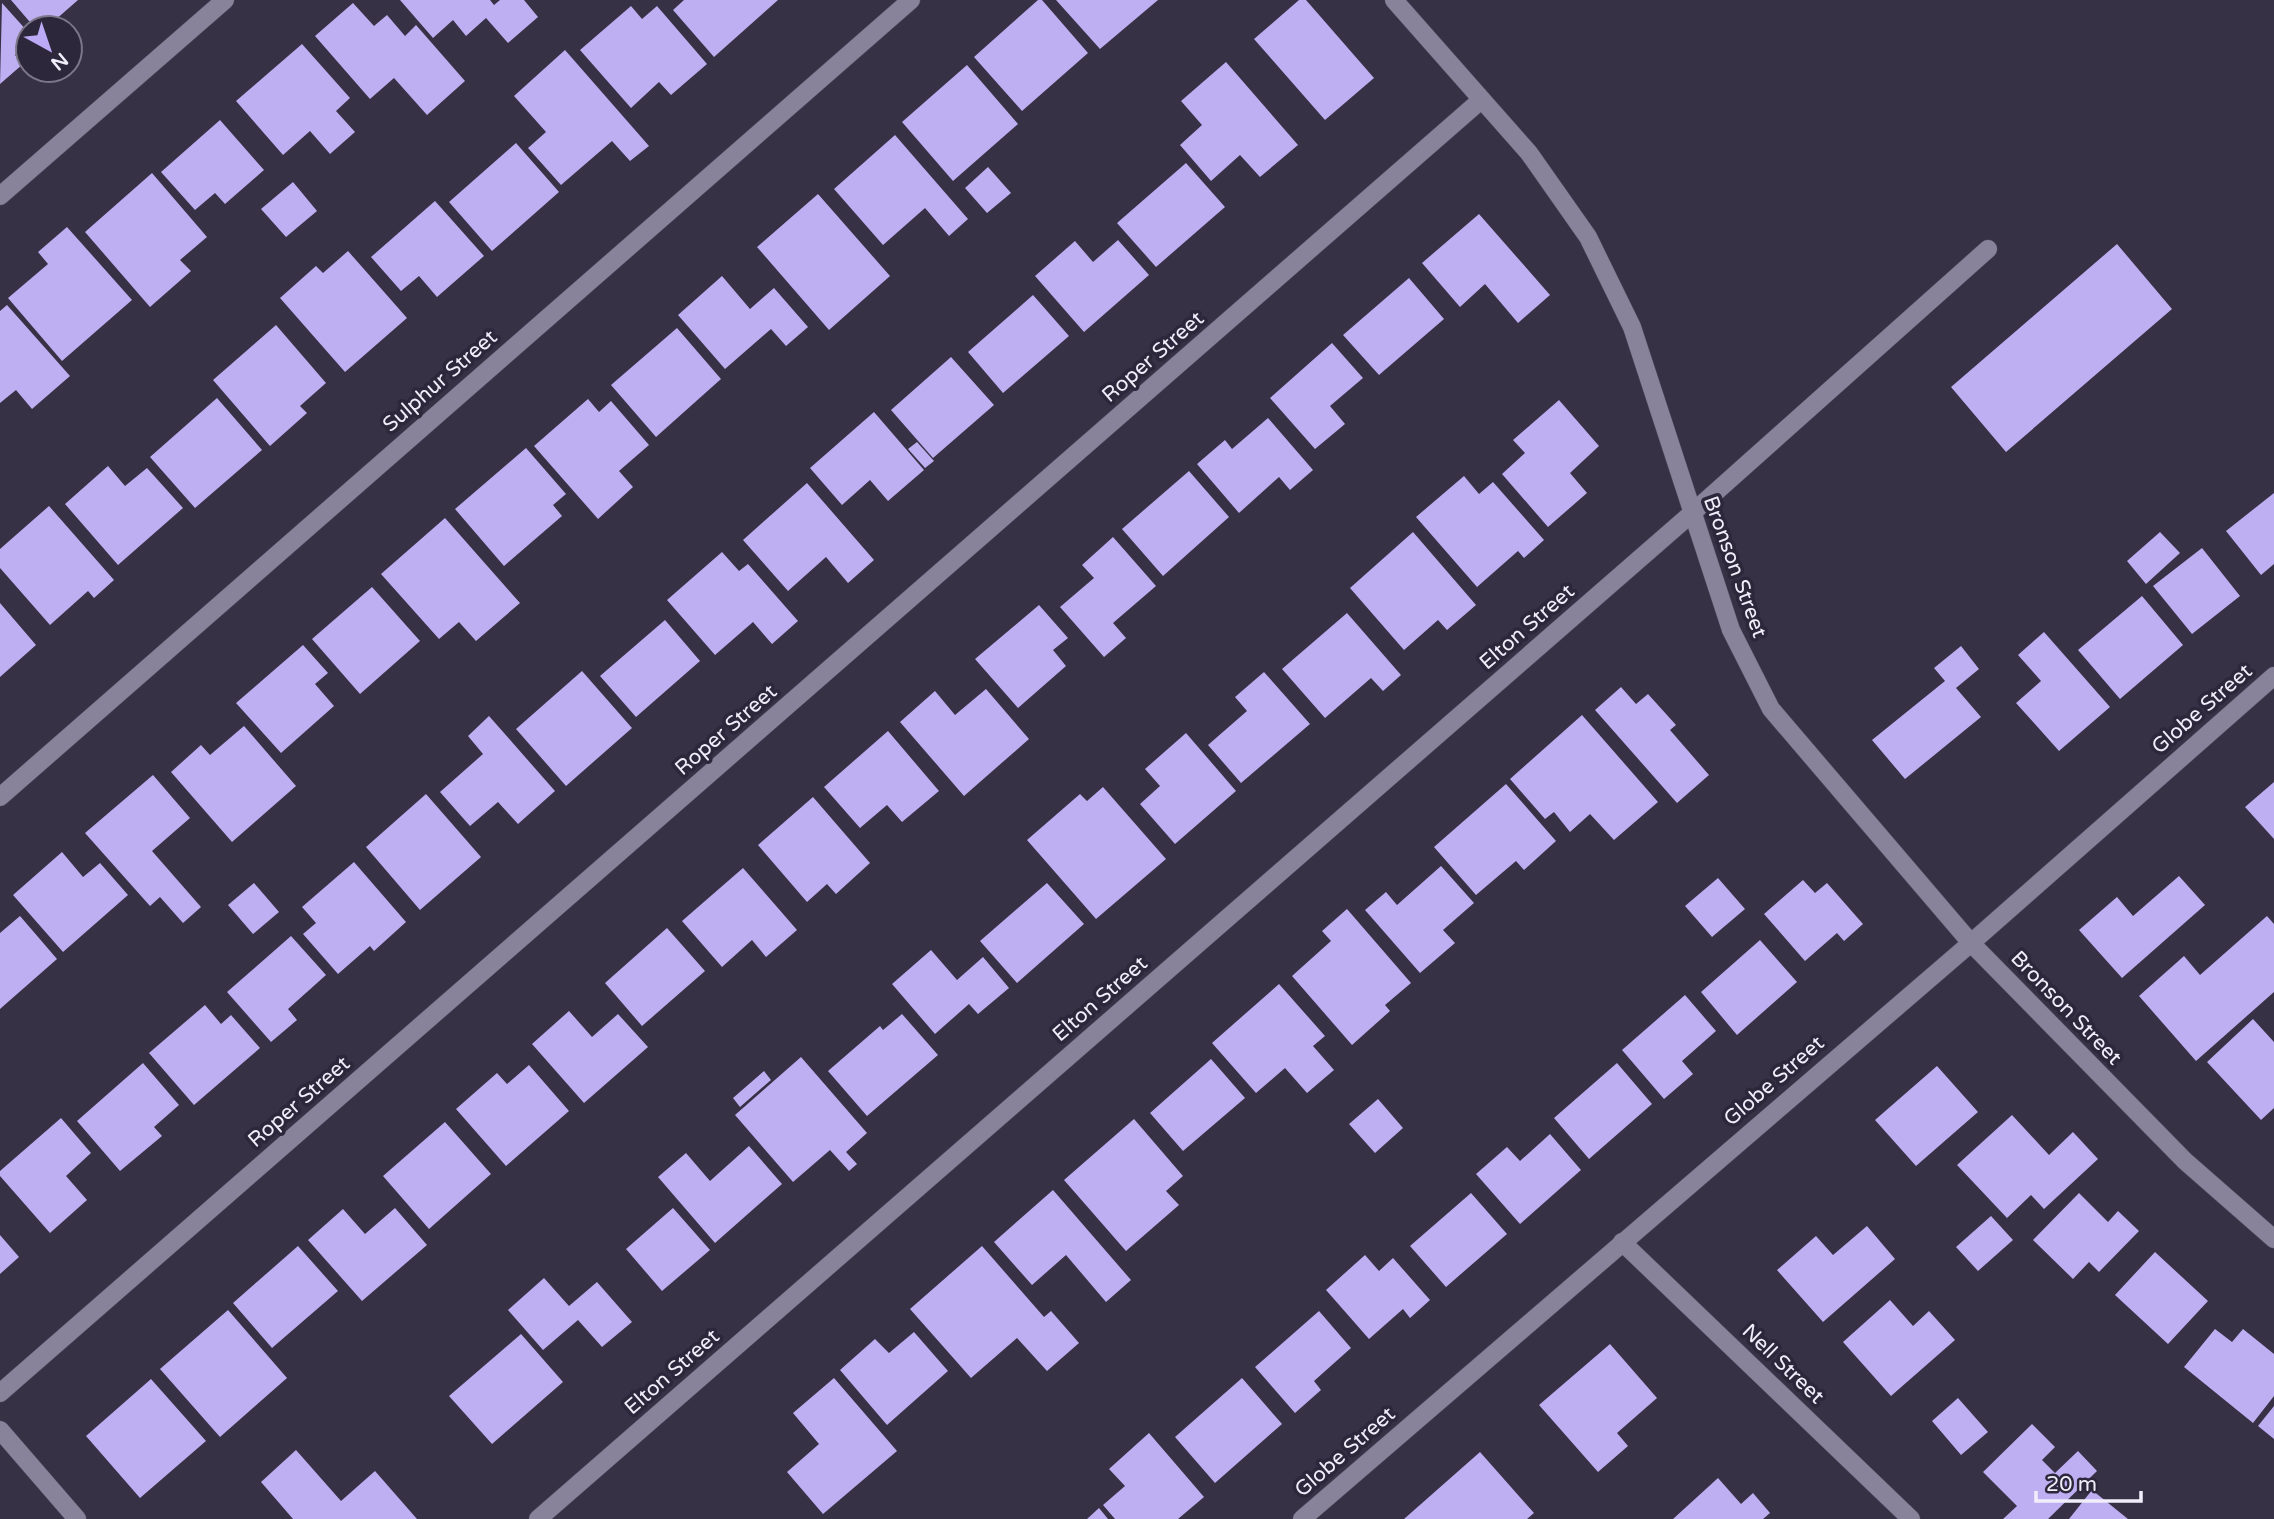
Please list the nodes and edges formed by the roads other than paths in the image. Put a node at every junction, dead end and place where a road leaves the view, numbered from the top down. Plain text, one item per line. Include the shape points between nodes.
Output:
1 (225, 0) edge
2 (911, 0) edge
3 (1394, 0) edge
4 (1481, 100) junction
5 (0, 196) edge
6 (1988, 249) dead end
7 (1691, 514) junction
8 (2274, 676) edge
9 (0, 797) edge
10 (1971, 943) junction
11 (2274, 1240) edge
12 (1622, 1242) junction
13 (0, 1393) edge
14 (0, 1430) edge
15 (78, 1519) edge
16 (538, 1519) edge
17 (1302, 1519) edge
18 (1911, 1519) edge

1 - 5 street
2 - 9 street, Sulphur Street
3 - 4 street, Bronson Street
4 - 7 street, Bronson Street via 1528,152 1588,237 1632,327
4 - 13 street, Roper Street
6 - 7 street, Elton Street
7 - 10 street, Bronson Street via 1731,630 1771,709
7 - 16 street, Elton Street
8 - 10 street, Globe Street
10 - 11 street, Bronson Street via 2186,1161
10 - 12 street, Globe Street
12 - 17 street, Globe Street
12 - 18 street, Nell Street
14 - 15 street

